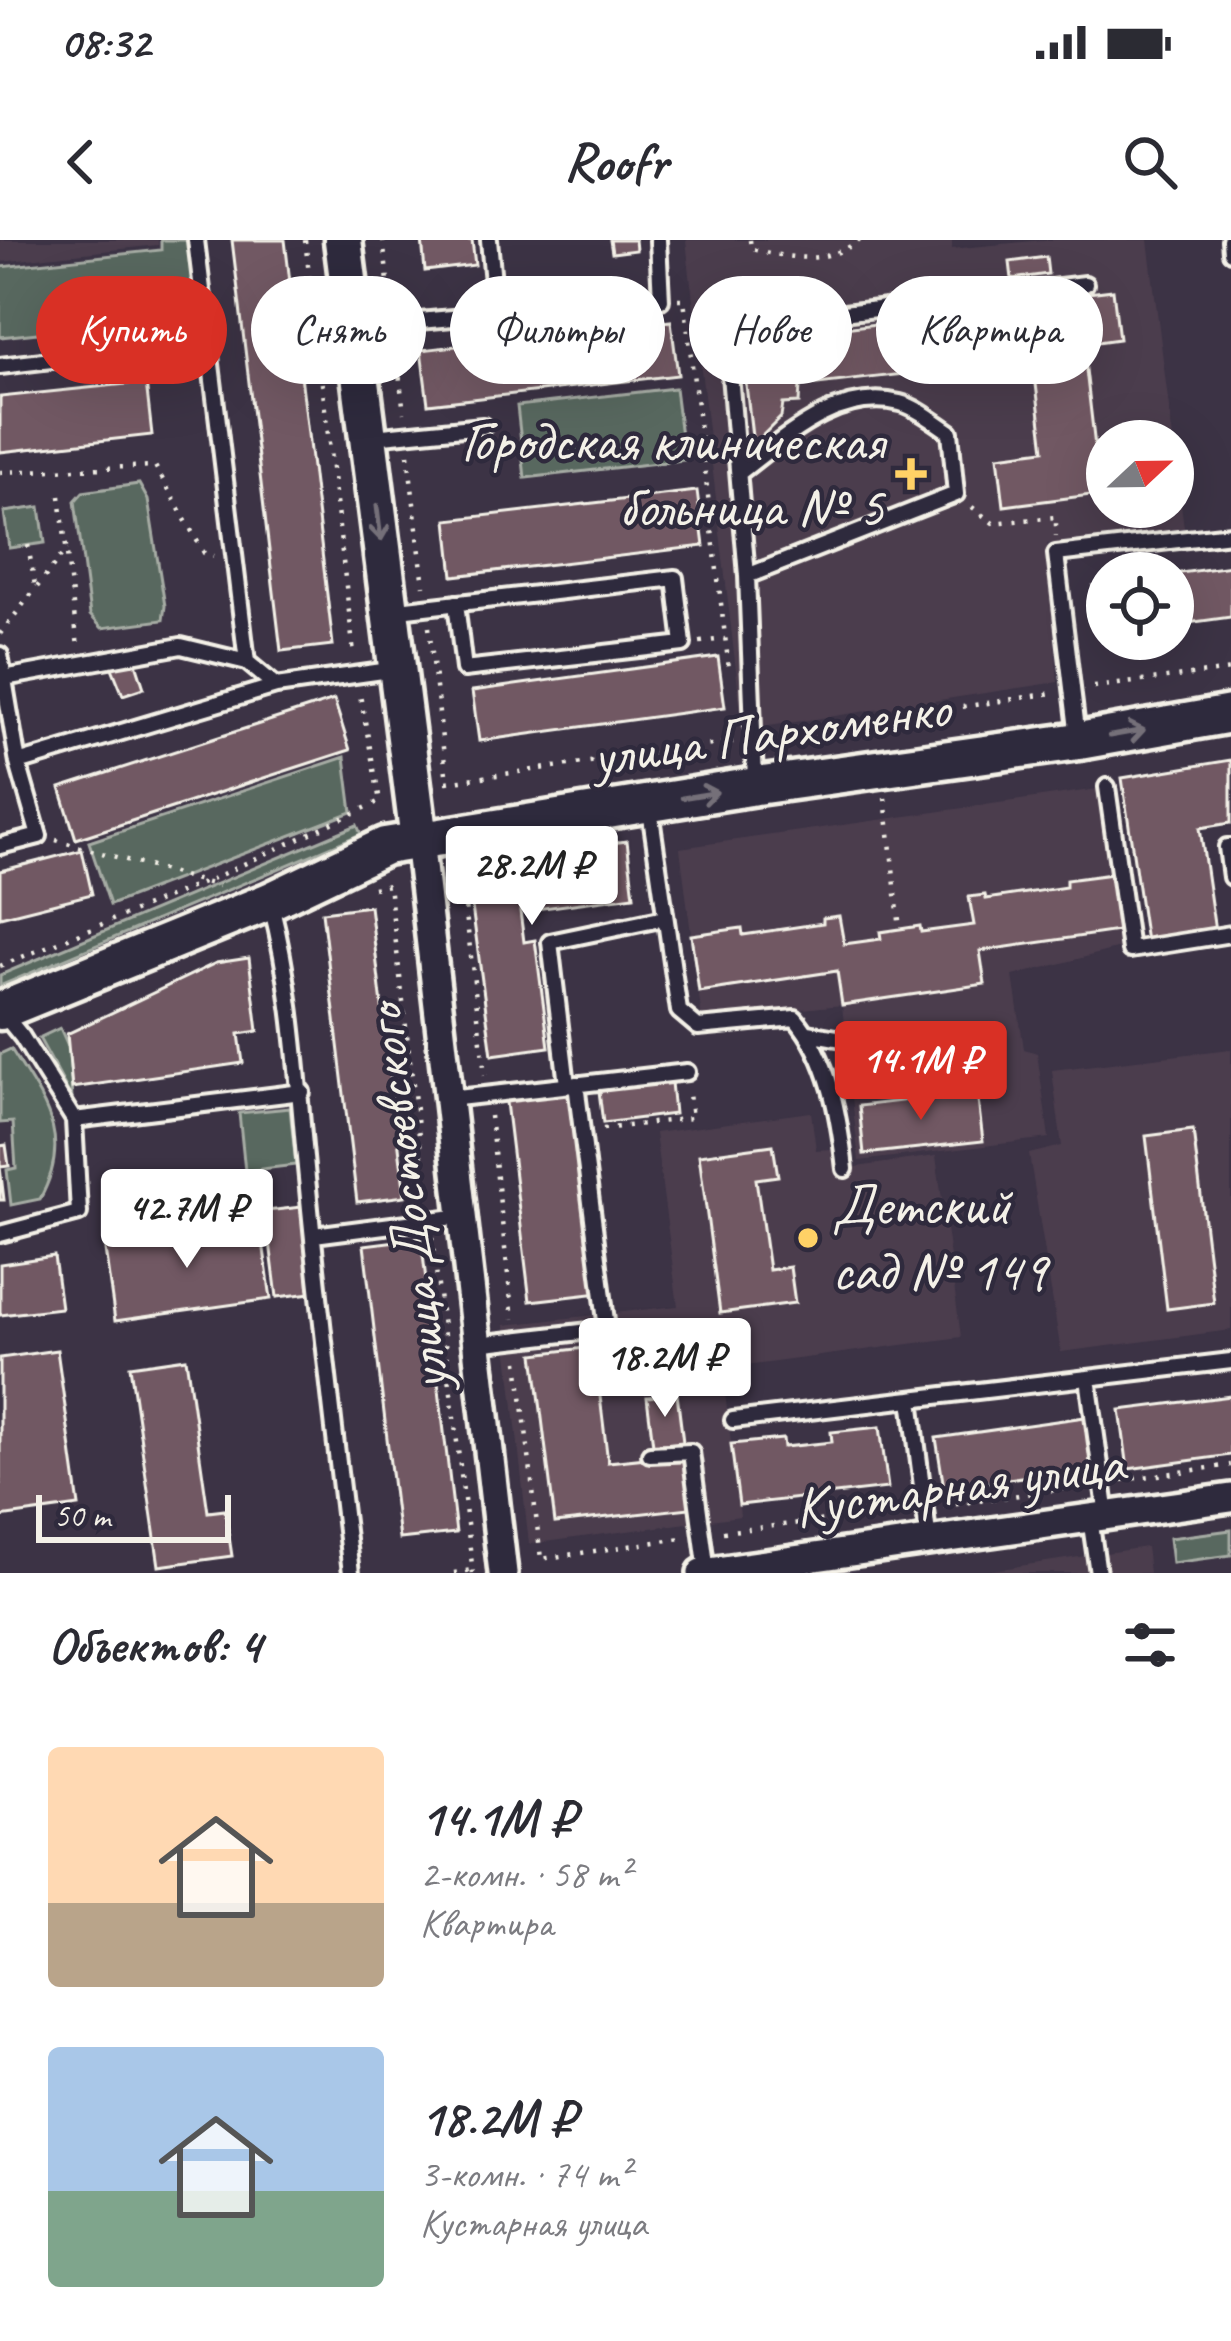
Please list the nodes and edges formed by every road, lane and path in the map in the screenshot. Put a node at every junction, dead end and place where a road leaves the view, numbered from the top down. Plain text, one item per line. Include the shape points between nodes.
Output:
1 (196, 240) edge
2 (305, 240) edge
3 (343, 240) edge
4 (383, 240) edge
5 (489, 240) edge
6 (658, 240) edge
7 (750, 240) edge
8 (860, 240) edge
9 (1230, 240) edge
10 (1231, 252) edge
11 (199, 276) edge
12 (348, 276) edge
13 (387, 276) edge
14 (492, 276) edge
15 (660, 276) edge
16 (665, 301) edge
17 (876, 309) edge
18 (36, 362) edge
19 (0, 366) edge
20 (211, 384) edge
21 (361, 384) edge
22 (400, 384) edge
23 (483, 426) dead end
24 (406, 435) junction
25 (368, 437) junction
26 (0, 472) edge
27 (739, 473) junction
28 (956, 494) junction
29 (60, 496) dead end
30 (1231, 534) edge
31 (28, 545) dead end
32 (68, 548) junction
33 (1056, 554) junction
34 (235, 566) junction
35 (747, 576) junction
36 (35, 586) junction
37 (456, 603) junction
38 (408, 609) junction
39 (0, 634) edge
40 (0, 656) edge
41 (247, 662) junction
42 (80, 664) junction
43 (397, 669) junction
44 (1231, 670) edge
45 (356, 675) junction
46 (4, 678) junction
47 (730, 680) dead end
48 (276, 686) junction
49 (1072, 690) junction
50 (1231, 714) edge
51 (752, 740) junction
52 (1079, 741) junction
53 (11, 754) edge
54 (881, 769) junction
55 (755, 786) junction
56 (1107, 787) dead end
57 (650, 803) junction
58 (419, 840) junction
59 (77, 845) dead end
60 (0, 846) edge
61 (1231, 847) edge
62 (461, 872) dead end
63 (1231, 877) edge
64 (205, 882) junction
65 (270, 901) junction
66 (665, 918) junction
67 (900, 929) dead end
68 (1231, 934) edge
69 (0, 966) edge
70 (0, 1011) edge
71 (808, 1033) junction
72 (848, 1040) dead end
73 (687, 1072) dead end
74 (572, 1085) junction
75 (302, 1092) junction
76 (487, 1095) junction
77 (448, 1099) junction
78 (74, 1120) junction
79 (845, 1168) dead end
80 (462, 1216) junction
81 (0, 1234) edge
82 (314, 1235) junction
83 (516, 1340) junction
84 (477, 1344) junction
85 (1231, 1361) edge
86 (1088, 1378) junction
87 (911, 1399) junction
88 (733, 1420) dead end
89 (650, 1454) dead end
90 (1231, 1465) edge
91 (1102, 1483) junction
92 (1231, 1498) edge
93 (925, 1509) junction
94 (1099, 1517) junction
95 (702, 1535) junction
96 (929, 1542) junction
97 (351, 1573) edge
98 (454, 1573) edge
99 (473, 1573) edge
100 (503, 1573) edge
101 (705, 1573) edge
102 (1098, 1573) edge

1 - 11 lane
2 - 45 path
3 - 12 street, улица Достоевского
4 - 13 path
5 - 14 lane
6 - 15 lane
7 - 8 path via 752,248 802,260
9 - 10 lane
16 - 47 path via 684,299
17 - 27 lane via 726,327
18 - 19 lane
20 - 34 lane
21 - 25 street, улица Достоевского
22 - 24 path
23 - 24 lane
24 - 25 lane
24 - 38 path
25 -> 38 street, улица Достоевского
26 - 34 path via 155,466 204,553
27 - 28 lane via 803,424 845,404 901,403 950,432
27 - 35 lane
28 - 33 path via 993,523 1056,518
28 - 35 lane
29 - 32 path
30 - 33 lane
31 - 36 path
32 - 36 path
32 - 42 path
33 - 49 lane
34 - 41 lane
35 - 51 lane
36 - 39 path
37 - 37 lane via 675,578 683,644 464,669
37 - 38 lane
38 - 43 street, улица Достоевского
38 - 51 path via 447,782
40 - 46 lane
41 - 42 lane via 181,646
41 - 48 lane
42 - 46 lane
43 - 45 lane
43 - 58 street, улица Достоевского
44 - 49 path
45 - 48 lane
45 - 64 path via 380,801
46 - 53 lane
48 - 53 lane
49 - 51 path
49 - 52 lane
52 -> 50 street, улица Пархоменко
51 - 55 lane
52 - 54 street, улица Пархоменко
53 - 60 lane via 39,836
54 - 55 street, улица Пархоменко
54 - 67 path
57 -> 55 street, улица Пархоменко
56 - 68 lane via 1130,950
57 - 58 street, улица Пархоменко
57 - 66 lane
58 - 65 street, улица Пархоменко via 385,846
58 - 77 street, улица Достоевского
59 - 64 path
61 - 63 lane
62 - 76 path
64 - 65 path
64 - 69 path
65 - 70 street, улица Пархоменко
65 - 75 lane
66 - 71 lane via 683,1016 698,1027 790,1016
66 - 74 lane via 550,942
70 - 78 lane
71 - 72 lane
71 - 79 lane via 836,1107
73 - 74 lane
74 - 76 lane
74 - 83 lane via 607,1329
75 - 78 lane
75 - 82 lane
76 - 77 lane
76 - 83 path
77 - 80 street, улица Достоевского
78 - 81 lane via 80,1213
80 - 82 lane
80 - 84 street, улица Достоевского
82 - 97 lane
83 - 84 lane
83 - 95 path via 541,1559
84 - 100 street, улица Достоевского
85 - 86 lane
86 - 87 lane
86 - 91 lane
87 - 88 lane
87 - 93 lane
89 - 95 lane via 691,1452
90 - 91 path
91 - 93 path
91 - 94 lane
92 - 94 street, Кустарная улица
93 - 95 path
93 - 96 lane
94 - 96 street, Кустарная улица
94 - 102 lane
95 - 101 lane
96 - 101 street, Кустарная улица
98 - 99 path

